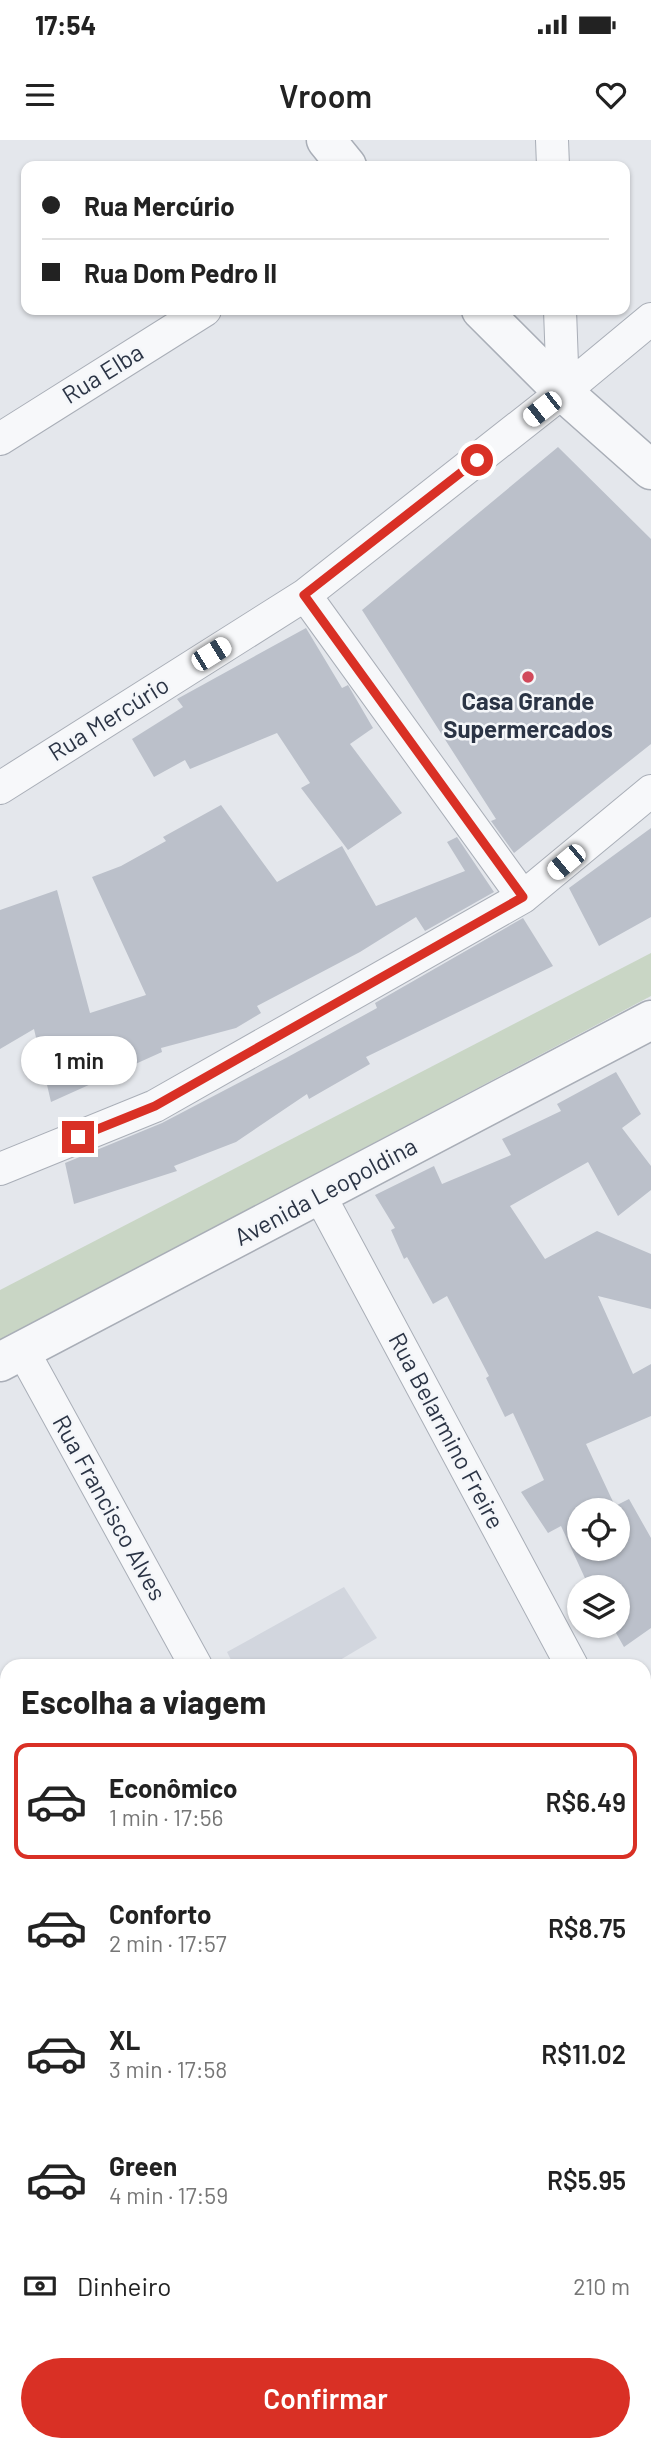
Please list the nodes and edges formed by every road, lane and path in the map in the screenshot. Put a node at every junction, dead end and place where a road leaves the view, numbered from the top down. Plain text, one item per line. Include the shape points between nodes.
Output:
1 (326, 140) edge
2 (552, 140) edge
3 (343, 161) edge
4 (553, 161) edge
5 (197, 315) edge
6 (486, 315) edge
7 (560, 315) edge
8 (651, 319) edge
9 (563, 392) junction
10 (0, 439) edge
11 (651, 470) edge
12 (304, 595) junction
13 (0, 788) edge
14 (651, 791) edge
15 (523, 897) junction
16 (651, 1020) edge
17 (0, 1168) edge
18 (320, 1196) junction
19 (11, 1356) edge
20 (192, 1659) edge
21 (568, 1659) edge

1 - 3 street
2 - 4 street
5 - 10 street, Rua Elba
6 - 9 street
7 - 9 street
8 - 9 street, Rua Mercúrio
9 - 11 street
9 - 12 street, Rua Mercúrio
12 - 13 street, Rua Mercúrio
12 - 15 street
14 - 15 street
15 - 17 street via 155,1106
16 - 18 street, Avenida Leopoldina
18 - 19 street, Avenida Leopoldina
18 - 21 street, Rua Belarmino Freire
19 - 20 street, Rua Francisco Alves

